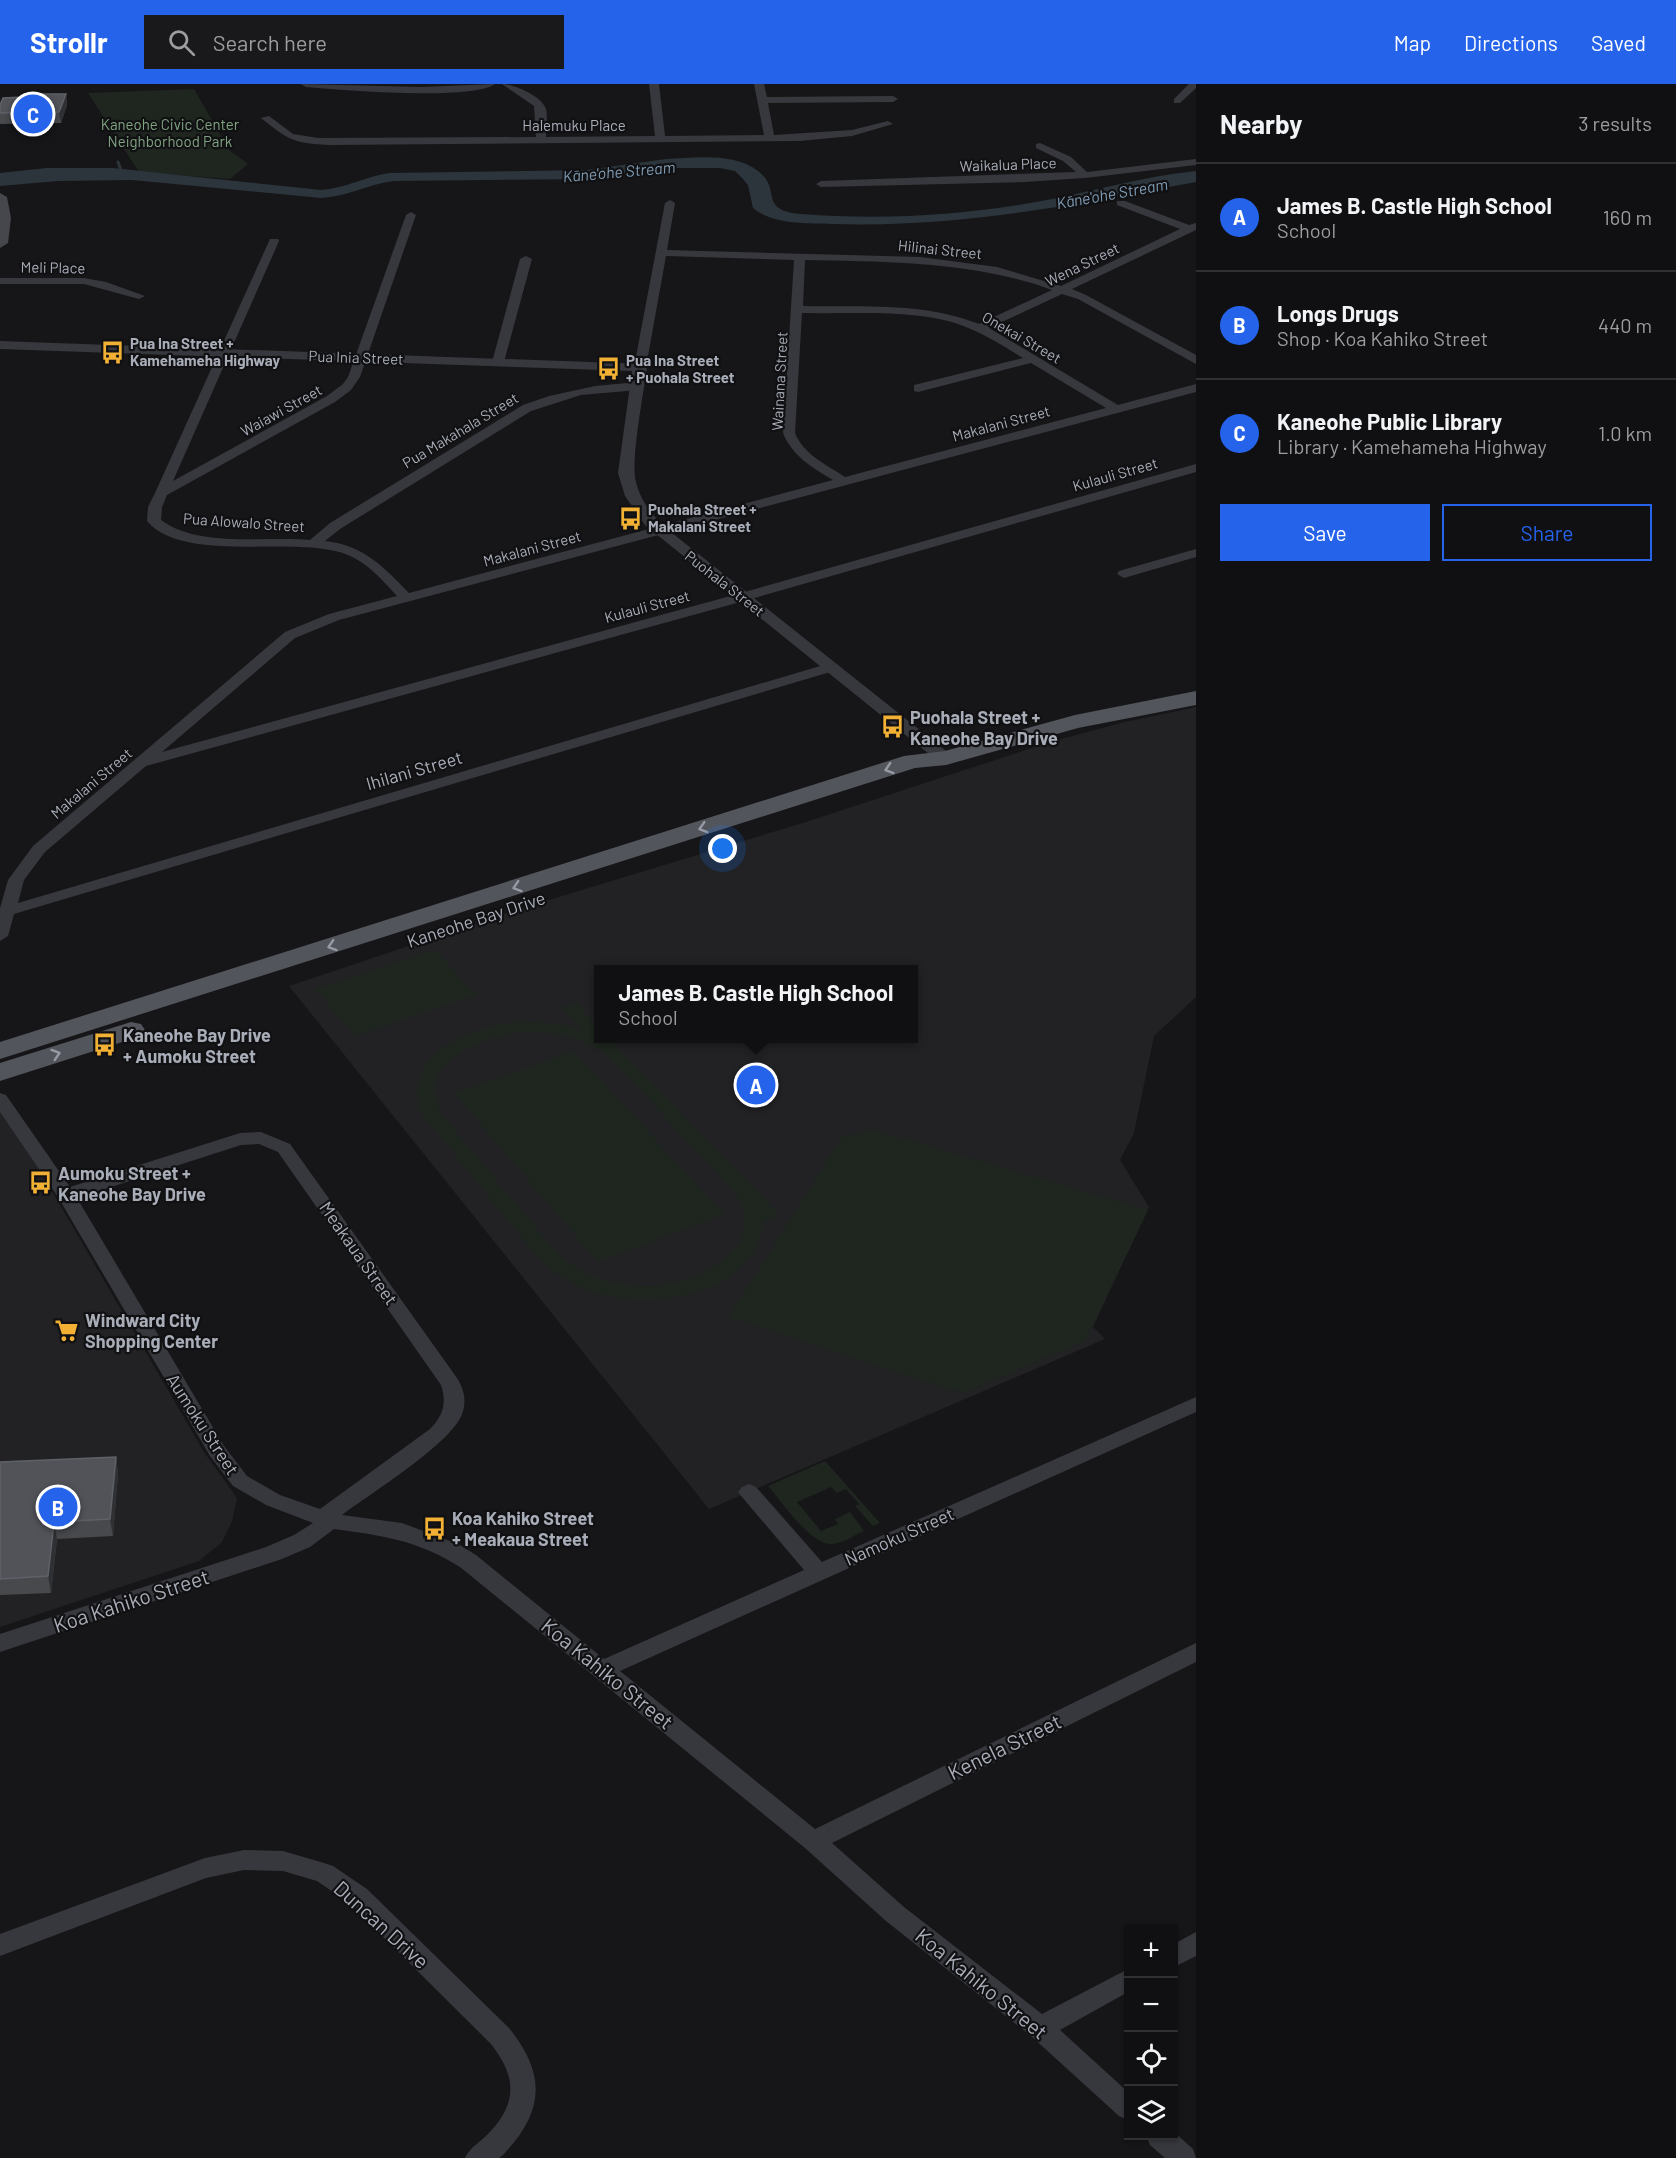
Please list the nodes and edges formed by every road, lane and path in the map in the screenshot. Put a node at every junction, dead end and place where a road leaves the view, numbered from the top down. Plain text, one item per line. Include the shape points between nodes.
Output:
1 (306, 84) edge
2 (490, 84) edge
3 (507, 84) edge
4 (654, 84) edge
5 (759, 84) edge
6 (1195, 84) edge
7 (893, 99) dead end
8 (763, 100) junction
9 (1177, 101) dead end
10 (266, 118) dead end
11 (888, 124) dead end
12 (770, 138) junction
13 (660, 139) junction
14 (541, 140) junction
15 (1040, 146) dead end
16 (1196, 162) edge
17 (1085, 175) junction
18 (821, 184) dead end
19 (0, 197) edge
20 (670, 203) dead end
21 (1121, 203) dead end
22 (411, 215) dead end
23 (1193, 227) edge
24 (274, 241) dead end
25 (0, 243) edge
26 (661, 253) junction
27 (800, 257) junction
28 (526, 259) dead end
29 (0, 281) edge
30 (1064, 289) junction
31 (139, 296) dead end
32 (798, 309) junction
33 (981, 328) junction
34 (0, 345) edge
35 (226, 353) junction
36 (360, 357) junction
37 (1033, 359) junction
38 (1196, 360) edge
39 (498, 362) junction
40 (640, 367) junction
41 (638, 386) junction
42 (918, 388) dead end
43 (1196, 388) edge
44 (1116, 409) junction
45 (1195, 470) edge
46 (844, 482) junction
47 (161, 493) junction
48 (660, 531) junction
49 (315, 543) junction
50 (1196, 553) edge
51 (1124, 574) dead end
52 (743, 597) junction
53 (407, 598) junction
54 (832, 668) junction
55 (1196, 698) edge
56 (188, 722) junction
57 (220, 740) junction
58 (946, 758) junction
59 (141, 762) junction
60 (767, 817) junction
61 (8, 910) junction
62 (0, 936) edge
63 (0, 1051) edge
64 (0, 1072) edge
65 (0, 1099) edge
66 (66, 1195) junction
67 (1196, 1404) edge
68 (749, 1492) dead end
69 (327, 1519) junction
70 (818, 1572) junction
71 (0, 1643) edge
72 (1196, 1652) edge
73 (603, 1669) junction
74 (813, 1841) junction
75 (1196, 1943) edge
76 (0, 1945) edge
77 (1178, 1953) edge
78 (1124, 1982) edge
79 (1040, 2028) junction
80 (1124, 2104) edge
81 (1164, 2140) edge
82 (478, 2158) edge
83 (1184, 2158) edge

1 - 2 street via 407,91
3 - 14 street via 538,104
4 - 13 street
5 - 8 street
6 - 9 street
7 - 8 street
8 - 12 street
10 - 14 street, Halemuku Place via 289,135 321,141
11 - 12 street, Halemuku Place via 839,135
12 - 13 street, Halemuku Place
13 - 14 street, Halemuku Place
15 - 17 street via 1067,159
16 - 17 street, Waikalua Place
17 - 18 street, Waikalua Place
19 - 25 main road
20 - 26 street, Puohala Street
21 - 23 street
22 - 36 street, Waiawi Street
23 - 30 street, Wena Street
24 - 35 street, Pua Alowalo Street
26 - 27 street, Hilinai Street
26 - 40 street, Puohala Street
27 - 30 street, Hilinai Street via 959,264 1015,274
27 - 32 street, Wainana Street
28 - 39 street
29 - 31 street, Meli Place via 84,281
30 - 33 street, Wena Street
30 - 38 street, Hilinai Street
32 - 33 street, Onekai Street via 924,313
32 - 46 street, Wainana Street via 791,438 801,452
33 - 37 street, Onekai Street
34 - 35 street, Pua Inia Street
35 - 36 street, Pua Inia Street
35 - 47 street, Pua Alowalo Street
36 - 39 street, Pua Inia Street
36 - 47 street, Waiawi Street via 352,382 337,396
37 - 42 street
37 - 44 street, Onekai Street
39 - 40 street, Pua Inia Street
40 - 41 street, Puohala Street
41 - 48 street, Puohala Street via 627,481 639,508
41 - 49 street, Pua Makahala Street via 596,388 527,408 335,525
43 - 44 street, Makalani Street
44 - 46 street, Makalani Street
45 - 52 street, Kulauli Street
46 - 48 street, Makalani Street
47 - 49 street, Pua Alowalo Street via 153,512 154,521 176,535 204,540
48 - 52 street, Puohala Street
48 - 53 street, Makalani Street
49 - 53 street, Pua Alowalo Street via 361,555
50 - 51 street
52 - 54 street, Puohala Street
52 - 57 street, Kulauli Street
53 - 56 street, Makalani Street via 300,629
54 - 58 street, Puohala Street
54 - 61 street, Ihilani Street
55 - 58 main road, Kaneohe Bay Drive via 1075,722
56 - 57 street via 197,732
56 - 59 street, Makalani Street
57 - 59 street, Kulauli Street
58 - 60 main road, Kaneohe Bay Drive via 912,761
59 - 61 street, Makalani Street via 29,859 16,880
60 -> 63 main road, Kaneohe Bay Drive
64 -> 60 main road, Kaneohe Bay Drive
61 - 62 street, Makalani Street
65 - 66 street, Aumoku Street
66 - 69 street, Aumoku Street via 232,1473 260,1494
66 - 69 street, Meakaua Street via 240,1139 261,1138 284,1148 450,1383 456,1402 451,1419 437,1434
67 - 70 street, Namoku Street
68 - 70 street
69 - 71 street, Koa Kahiko Street via 302,1541 274,1553
69 - 73 street, Koa Kahiko Street via 402,1531 450,1550
70 - 73 street, Namoku Street
72 - 74 street, Kenela Street
73 - 74 street, Koa Kahiko Street
74 - 79 street, Koa Kahiko Street via 895,1914
75 - 77 street
76 - 82 street, Duncan Drive via 224,1863 264,1859 324,1873 358,1896 500,2036 518,2059 524,2086 519,2114 504,2139
78 - 79 street
79 - 80 street, Koa Kahiko Street
81 - 83 street

